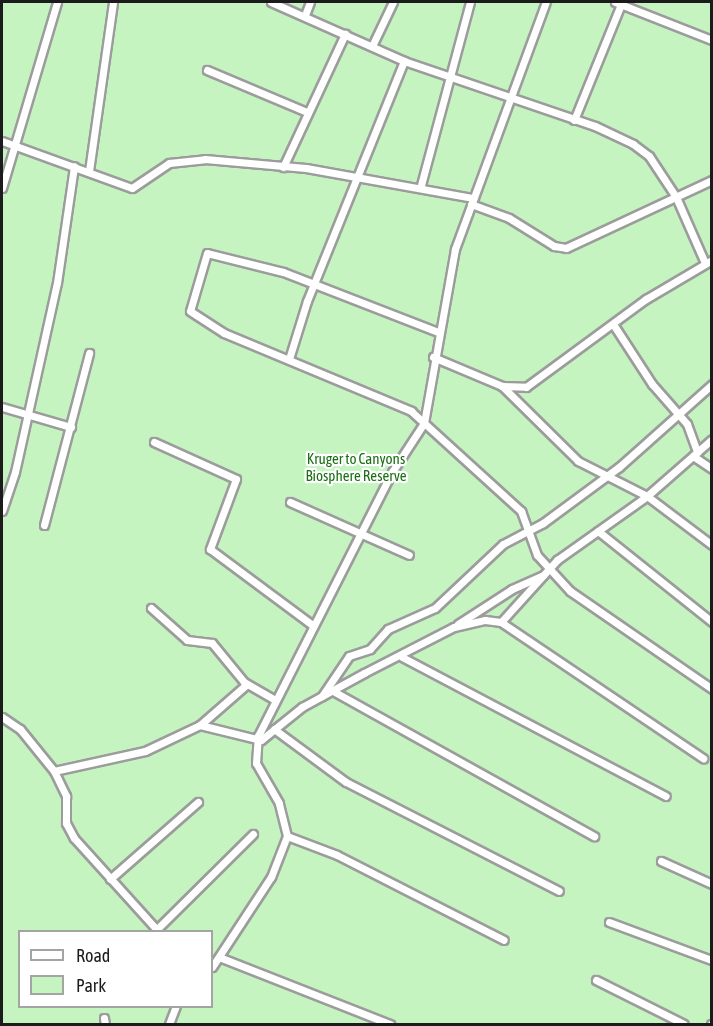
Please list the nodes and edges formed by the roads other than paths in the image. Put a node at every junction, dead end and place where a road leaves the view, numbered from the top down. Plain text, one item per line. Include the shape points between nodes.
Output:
1 (57, 2) edge
2 (113, 2) edge
3 (271, 2) edge
4 (310, 2) edge
5 (393, 2) edge
6 (470, 2) edge
7 (546, 2) edge
8 (618, 3) edge
9 (304, 15) junction
10 (345, 34) junction
11 (711, 40) edge
12 (372, 46) junction
13 (404, 61) junction
14 (207, 70) dead end
15 (450, 74) junction
16 (509, 96) junction
17 (307, 112) junction
18 (574, 120) junction
19 (2, 141) edge
20 (16, 147) junction
21 (74, 165) junction
22 (284, 167) junction
23 (89, 171) junction
24 (358, 178) junction
25 (711, 180) edge
26 (421, 185) junction
27 (2, 188) edge
28 (676, 197) junction
29 (472, 201) junction
30 (708, 261) edge
31 (314, 285) junction
32 (613, 324) junction
33 (438, 332) junction
34 (89, 353) dead end
35 (433, 357) junction
36 (289, 359) junction
37 (711, 384) edge
38 (502, 386) junction
39 (2, 407) edge
40 (678, 412) junction
41 (28, 416) junction
42 (424, 423) junction
43 (71, 427) junction
44 (711, 439) edge
45 (154, 442) dead end
46 (695, 454) junction
47 (711, 470) edge
48 (606, 474) junction
49 (647, 496) junction
50 (290, 502) dead end
51 (2, 511) edge
52 (44, 525) dead end
53 (528, 531) junction
54 (598, 531) junction
55 (362, 533) junction
56 (711, 545) edge
57 (409, 555) dead end
58 (545, 572) junction
59 (151, 608) dead end
60 (501, 622) junction
61 (711, 622) edge
62 (311, 624) junction
63 (454, 627) junction
64 (402, 657) junction
65 (247, 684) junction
66 (711, 689) edge
67 (333, 691) junction
68 (322, 696) junction
69 (274, 699) junction
70 (2, 717) edge
71 (200, 725) junction
72 (274, 729) junction
73 (256, 742) junction
74 (703, 758) dead end
75 (54, 771) junction
76 (666, 796) dead end
77 (198, 802) dead end
78 (253, 834) dead end
79 (287, 836) junction
80 (594, 836) dead end
81 (661, 861) dead end
82 (110, 879) junction
83 (711, 884) edge
84 (559, 891) dead end
85 (609, 922) dead end
86 (158, 930) edge
87 (504, 940) dead end
88 (219, 957) junction
89 (711, 960) edge
90 (213, 966) edge
91 (596, 980) dead end
92 (175, 1008) edge
93 (169, 1024) edge
94 (390, 1024) edge
95 (684, 1024) edge

1 - 20 street
2 - 23 street
3 - 9 street
4 - 9 street
5 - 12 street
6 - 15 street
7 - 16 street
8 - 11 street
8 - 18 street
9 - 10 street
10 - 12 street
10 - 17 street
12 - 13 street
13 - 15 street
13 - 24 street
14 - 17 street
15 - 16 street
15 - 26 street
16 - 18 street
16 - 29 street
17 - 22 street
18 - 28 street via 642,150
19 - 20 street
20 - 21 street
20 - 27 street
21 - 23 street
21 - 41 street via 57,283
22 - 23 street via 205,159 175,162 132,188
22 - 24 street
24 - 26 street
24 - 31 street
25 - 28 street
26 - 29 street
28 - 29 street via 560,248
28 - 30 street
29 - 33 street via 455,249
30 - 32 street
31 - 33 street
31 - 36 street
31 - 36 street via 265,266 207,253 190,315
32 - 38 street via 532,384
32 - 40 street via 652,384
33 - 35 street
34 - 43 street
35 - 38 street
35 - 42 street
36 - 42 street via 393,401
37 - 40 street
38 - 48 street via 572,457
39 - 41 street
40 - 46 street
40 - 48 street
41 - 43 street
41 - 51 street
42 - 53 street via 514,502 525,515
42 - 55 street via 392,472
43 - 52 street
44 - 46 street
45 - 62 street via 236,479 210,549
46 - 47 street
46 - 49 street
48 - 49 street
48 - 53 street
49 - 54 street
49 - 56 street
50 - 55 street
53 - 58 street
53 - 68 street via 502,544 435,608 388,629 370,650 349,656
54 - 58 street
54 - 61 street
55 - 57 street
55 - 62 street
58 - 60 street
58 - 63 street
58 - 66 street via 604,619
59 - 65 street via 187,640 212,643
60 - 63 street via 485,620
60 - 74 street
62 - 69 street
63 - 64 street
64 - 67 street
64 - 76 street
65 - 69 street
65 - 71 street
67 - 68 street
67 - 80 street
68 - 72 street
69 - 73 street
70 - 75 street via 20,729
71 - 73 street via 230,729
71 - 75 street via 145,751
72 - 73 street
72 - 84 street via 346,782
73 - 79 street via 256,763 279,803
75 - 82 street via 66,796 68,830
77 - 82 street
78 - 86 street
79 - 87 street via 337,855
79 - 88 street via 271,877
81 - 83 street
82 - 86 street
85 - 89 street
88 - 90 street
88 - 94 street
91 - 95 street
92 - 93 street

